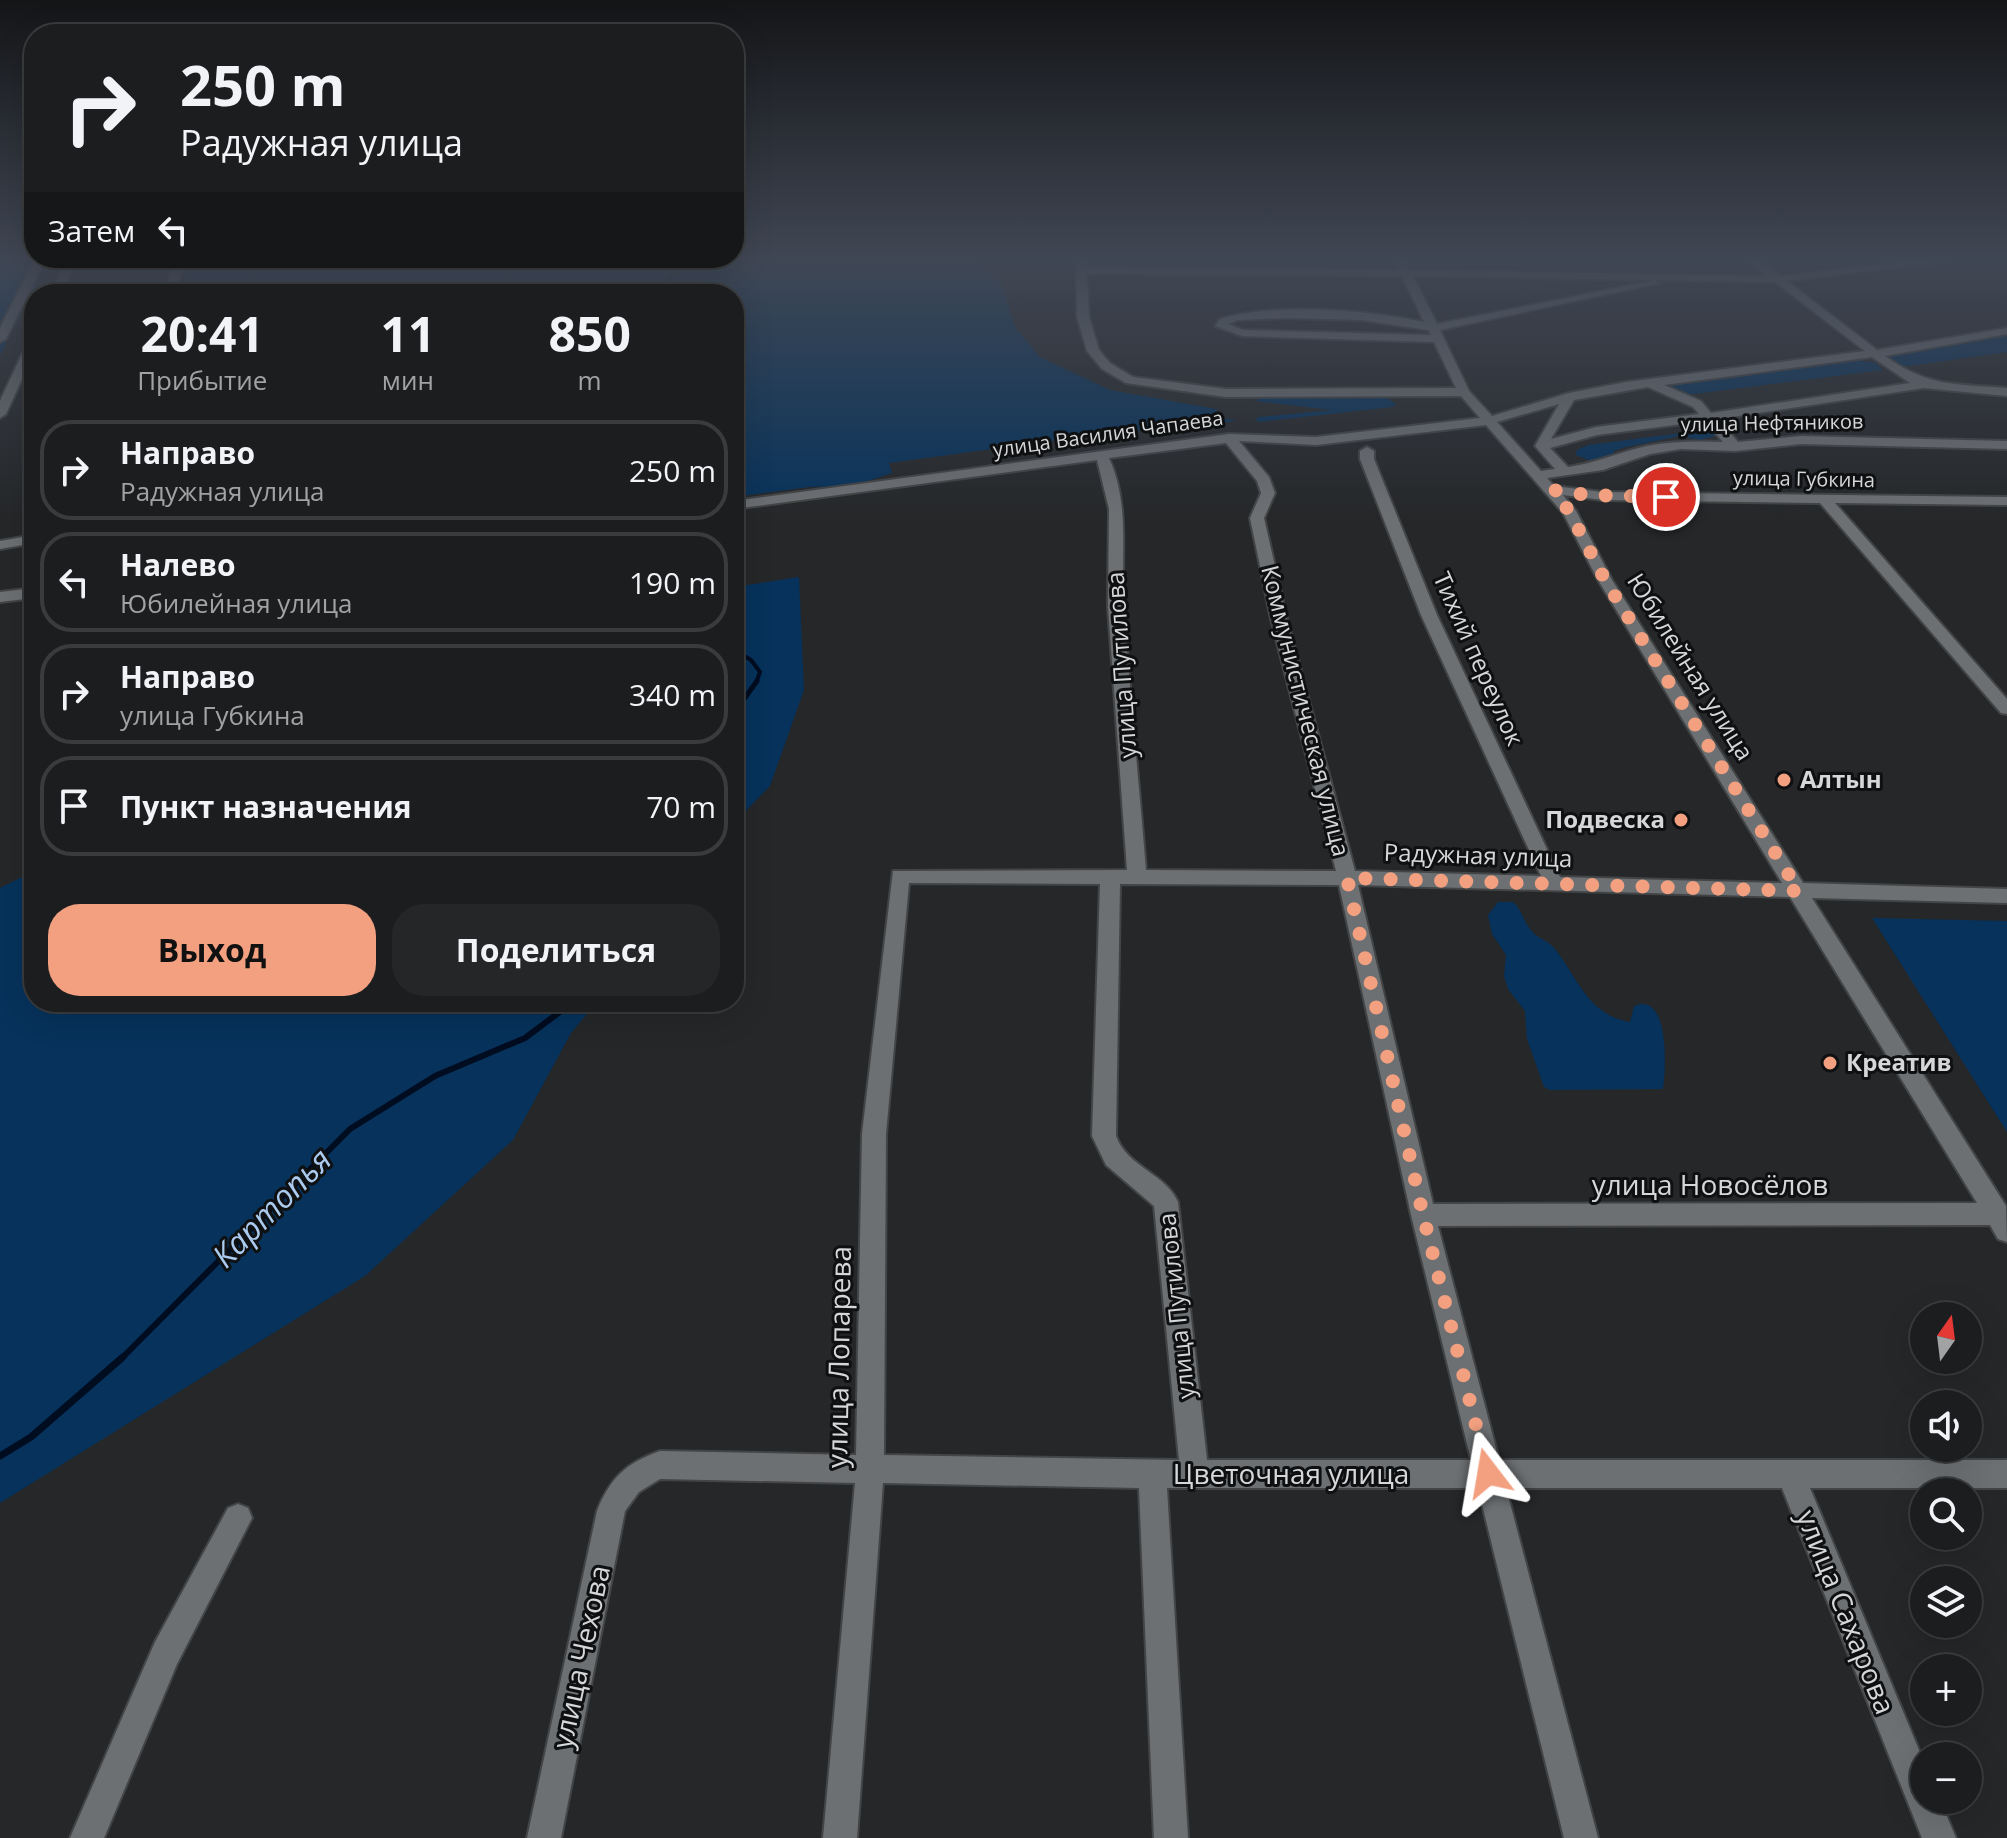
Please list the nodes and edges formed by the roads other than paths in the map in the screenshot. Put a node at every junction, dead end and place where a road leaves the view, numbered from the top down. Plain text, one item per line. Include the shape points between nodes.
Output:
1 (1092, 347) edge
2 (1443, 347) edge
3 (1862, 347) edge
4 (1914, 347) edge
5 (1871, 354) junction
6 (24, 362) edge
7 (1650, 383) junction
8 (1924, 384) junction
9 (1464, 392) junction
10 (2007, 392) edge
11 (1569, 397) junction
12 (0, 414) edge
13 (1708, 416) junction
14 (1487, 421) junction
15 (1229, 438) junction
16 (2007, 445) edge
17 (1541, 446) junction
18 (1735, 447) junction
19 (1367, 451) dead end
20 (1101, 455) junction
21 (1565, 472) junction
22 (1547, 483) junction
23 (1824, 499) junction
24 (2007, 501) edge
25 (744, 504) edge
26 (24, 541) edge
27 (0, 545) edge
28 (24, 594) edge
29 (0, 597) edge
30 (2007, 709) edge
31 (900, 876) joint
32 (1110, 877) junction
33 (1137, 878) junction
34 (1347, 878) junction
35 (1554, 884) junction
36 (1799, 891) junction
37 (2007, 896) edge
38 (1423, 1215) junction
39 (2002, 1223) edge
40 (870, 1469) junction
41 (1488, 1473) junction
42 (1152, 1474) junction
43 (1195, 1474) junction
44 (1790, 1474) junction
45 (2007, 1474) edge
46 (628, 1481) joint
47 (238, 1518) dead end
48 (87, 1838) edge
49 (544, 1838) edge
50 (840, 1838) edge
51 (1171, 1838) edge
52 (1581, 1838) edge
53 (1939, 1838) edge

1 - 9 street via 1106,366 1130,380 1226,393
2 - 9 street, Юбилейная улица
3 - 5 street
4 - 5 street, улица Василия Чапаева
5 - 7 street, улица Василия Чапаева
5 - 8 street
6 - 12 street
7 - 11 street, улица Василия Чапаева
7 - 13 street via 1692,401
8 - 10 street
8 - 13 street
9 - 14 street, Юбилейная улица
11 - 14 street, улица Василия Чапаева
11 - 17 street
13 - 17 street via 1596,431
13 - 18 street
14 - 15 street, улица Василия Чапаева via 1316,441
14 - 22 street, Юбилейная улица
15 - 20 street, улица Василия Чапаева
15 - 34 street, Коммунистическая улица via 1264,480 1268,493 1257,518
16 - 18 street, улица Нефтяников via 1801,440
17 - 21 street
18 - 21 street, улица Нефтяников via 1665,446 1616,463
19 - 35 street, Тихий переулок via 1429,615
20 - 25 street, улица Василия Чапаева
20 - 33 street, улица Путилова via 1114,504 1116,603
21 - 22 street, улица Нефтяников
22 - 23 street, улица Губкина via 1588,495
22 - 36 street, Юбилейная улица via 1569,511 1613,593
23 - 24 street, улица Губкина
23 - 30 street
26 - 27 street
28 - 29 street
31 - 32 street, Радужная улица
31 - 40 street, улица Лопарева via 874,1134
32 - 33 street, Радужная улица
32 - 43 street, улица Путилова via 1104,1136 1120,1166 1166,1202
33 - 34 street, Радужная улица
34 - 35 street, Радужная улица
34 - 38 street, Коммунистическая улица
35 - 36 street, Радужная улица
36 - 37 street, Радужная улица
36 - 39 street, Юбилейная улица
38 - 39 street, улица Новосёлов
38 - 41 street, Коммунистическая улица
40 - 42 street, Цветочная улица
40 - 46 street, Цветочная улица via 660,1465
40 - 50 street, улица Лопарева
41 - 43 street, Цветочная улица
41 - 44 street, Цветочная улица
41 - 52 street, Коммунистическая улица
42 - 43 street, Цветочная улица
42 - 51 street
44 - 45 street, Цветочная улица
44 - 53 street, улица Сахарова
46 - 49 street, улица Чехова via 611,1511
47 - 48 street via 166,1653

